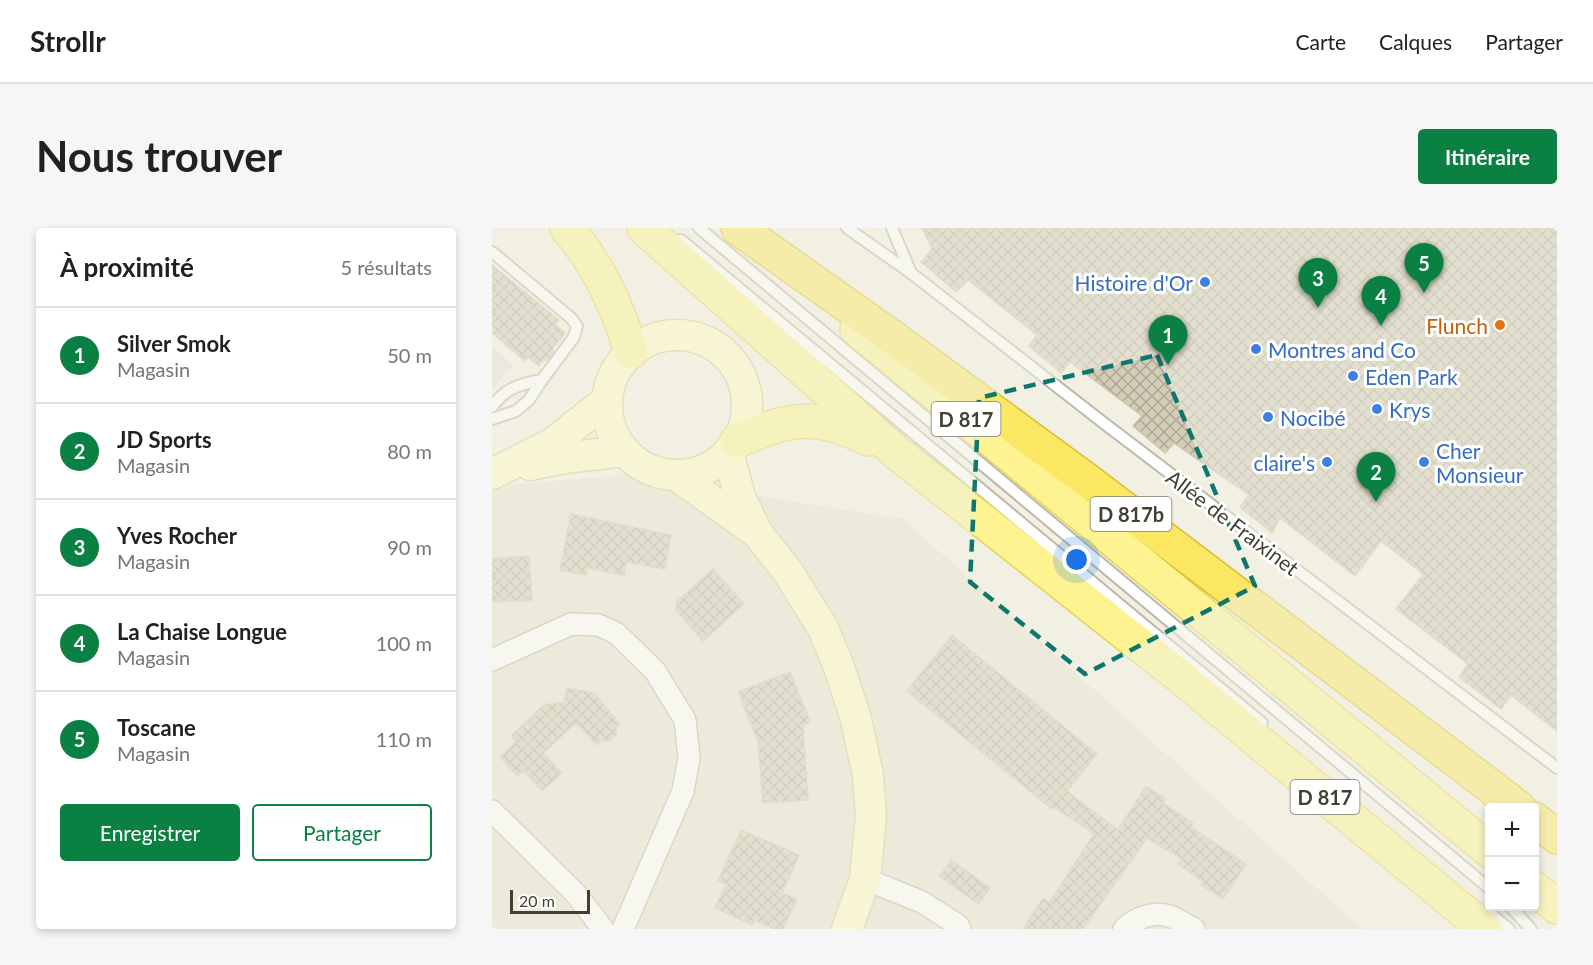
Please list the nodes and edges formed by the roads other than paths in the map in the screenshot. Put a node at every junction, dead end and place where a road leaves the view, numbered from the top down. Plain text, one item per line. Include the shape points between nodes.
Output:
1 (567, 228) edge
2 (644, 228) edge
3 (699, 228) edge
4 (737, 228) edge
5 (849, 228) edge
6 (892, 228) edge
7 (676, 236) dead end
8 (492, 252) edge
9 (911, 273) junction
10 (631, 352) junction
11 (542, 380) junction
12 (606, 401) junction
13 (492, 407) edge
14 (492, 419) edge
15 (732, 447) junction
16 (624, 451) junction
17 (897, 453) junction
18 (492, 474) edge
19 (676, 475) junction
20 (758, 534) junction
21 (492, 660) edge
22 (1269, 729) dead end
23 (1557, 768) edge
24 (1514, 803) edge
25 (492, 811) edge
26 (1539, 823) edge
27 (1557, 837) edge
28 (1485, 847) edge
29 (866, 879) junction
30 (1485, 885) edge
31 (1539, 892) edge
32 (1557, 907) edge
33 (1515, 911) edge
34 (1482, 917) edge
35 (603, 929) edge
36 (623, 929) edge
37 (847, 929) edge
38 (960, 929) edge
39 (1124, 929) edge
40 (1194, 929) edge
41 (1509, 929) edge
42 (1531, 929) edge

1 - 10 main road via 612,297
2 - 17 main road, D 817
3 - 30 lane
4 - 24 highway, D 817b via 1088,481
4 - 28 main road, D 817
5 - 9 lane, Allée de Fraixinet
6 - 9 lane, Allée de Fraixinet
7 - 22 lane
8 - 11 lane via 577,326 574,337
9 - 23 lane, Allée de Fraixinet
10 - 12 street via 616,370
10 - 15 street via 644,342 683,335 720,350 734,364 747,402 745,422
11 - 13 lane via 508,389
11 - 14 lane via 516,411
12 - 16 street via 612,432
12 - 18 street via 554,443
15 - 17 main road via 768,427 807,420 841,426
15 - 19 street via 708,468
15 - 20 street via 740,497
16 - 18 street via 564,458
16 - 19 street via 656,472
17 - 34 main road, D 817
19 - 20 street
20 - 29 street via 786,569 823,628 856,719 872,816
21 - 36 street via 571,624 598,624 616,633 655,671 685,720 689,758 683,791
25 - 35 street via 575,893
26 - 27 highway
29 - 37 street
29 - 38 street via 922,902
31 - 32 main road
33 - 42 lane
34 - 41 lane
39 - 40 street via 1137,919 1152,915 1168,915

